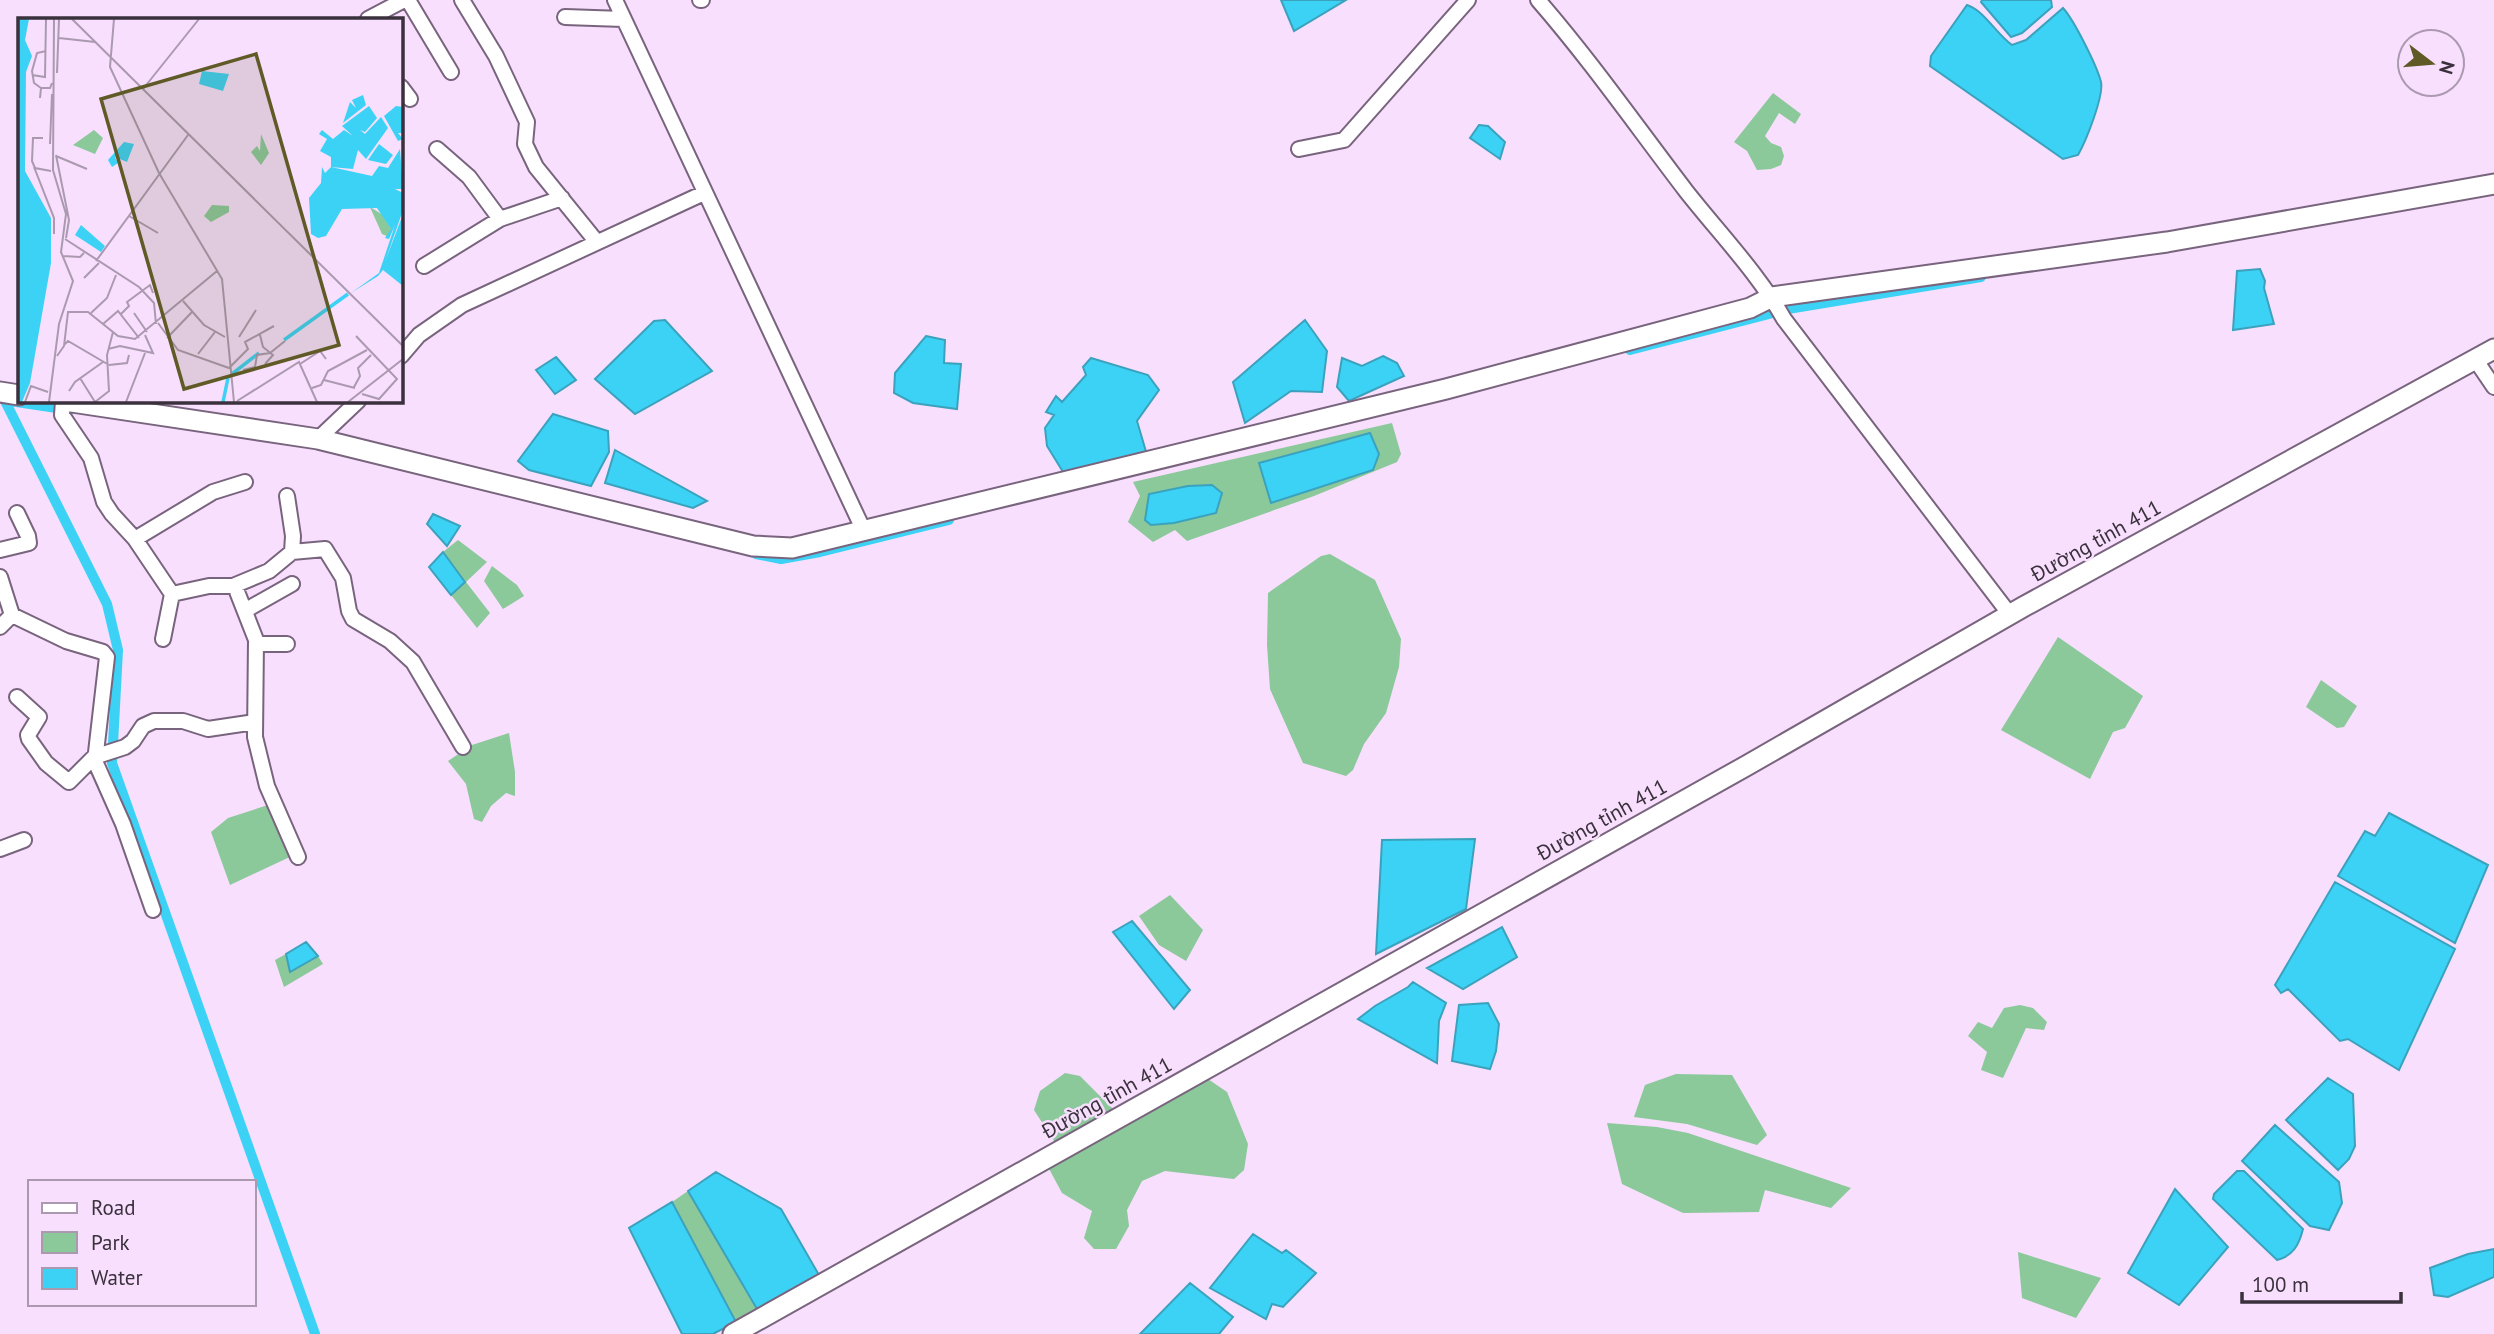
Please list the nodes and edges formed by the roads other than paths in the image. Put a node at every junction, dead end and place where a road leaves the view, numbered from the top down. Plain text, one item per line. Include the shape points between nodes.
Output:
1 (406, 0) edge
2 (462, 0) edge
3 (615, 0) edge
4 (1468, 0) edge
5 (1538, 0) edge
6 (565, 17) dead end
7 (370, 18) edge
8 (623, 19) junction
9 (451, 72) dead end
10 (437, 149) dead end
11 (1298, 149) dead end
12 (2494, 184) edge
13 (704, 193) junction
14 (562, 198) junction
15 (499, 219) junction
16 (596, 241) junction
17 (424, 266) dead end
18 (1772, 297) junction
19 (2494, 348) edge
20 (402, 355) edge
21 (2475, 359) junction
22 (2494, 387) edge
23 (0, 392) edge
24 (18, 395) edge
25 (357, 402) edge
26 (63, 406) edge
27 (318, 439) junction
28 (245, 482) dead end
29 (287, 496) dead end
30 (17, 513) dead end
31 (863, 529) junction
32 (135, 539) junction
33 (0, 550) edge
34 (292, 552) junction
35 (0, 578) edge
36 (292, 584) dead end
37 (233, 586) junction
38 (172, 594) junction
39 (246, 610) junction
40 (12, 615) junction
41 (2011, 615) junction
42 (0, 627) edge
43 (163, 639) dead end
44 (256, 644) junction
45 (287, 644) dead end
46 (17, 698) dead end
47 (255, 722) junction
48 (463, 747) dead end
49 (94, 757) junction
50 (24, 840) dead end
51 (0, 849) edge
52 (298, 857) dead end
53 (153, 911) dead end
54 (733, 1334) edge

1 - 7 street
1 - 9 street
2 - 14 street via 496,56 527,122 525,144 536,167
3 - 8 street
4 - 11 street via 1344,140
5 - 18 street
6 - 8 street
8 - 13 street
10 - 15 street via 469,177
12 - 18 main road via 2167,242
13 - 16 street
13 - 31 street
14 - 15 street
14 - 16 street
15 - 17 street
16 - 20 street via 462,305 419,335
18 - 31 main road via 1750,308 1446,388
18 - 41 street via 1784,319
19 - 21 main road, Đường tỉnh 411
21 - 22 street
21 - 41 main road, Đường tỉnh 411
23 - 24 main road
25 - 27 street
26 - 27 main road
26 - 32 street via 91,458 104,502
27 - 31 main road via 753,546 792,548
28 - 32 street via 213,492
29 - 34 street
30 - 33 street via 29,542
32 - 38 street
34 - 37 street via 277,566
34 - 48 street via 325,549 343,579 354,619 413,662
35 - 40 street
36 - 39 street
37 - 38 street
37 - 39 street
38 - 43 street
39 - 44 street
40 - 42 street
40 - 49 street via 106,654
41 - 54 main road, Đường tỉnh 411
44 - 45 street
44 - 47 street
46 - 49 street via 39,718 29,739 66,782
47 - 49 street via 208,729 183,721 154,721 125,747
47 - 52 street via 267,786
49 - 53 street
50 - 51 street

